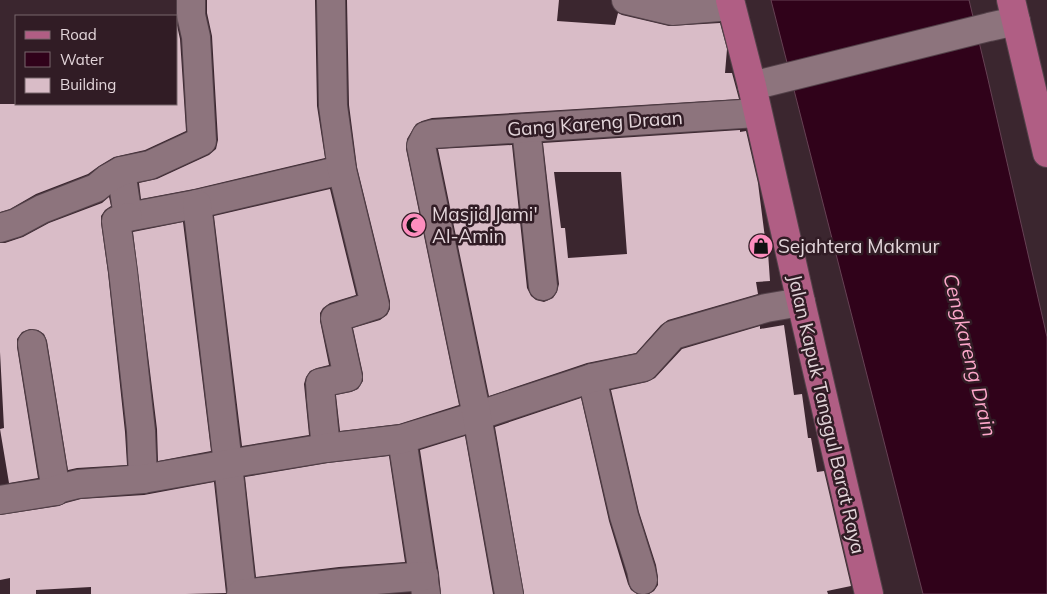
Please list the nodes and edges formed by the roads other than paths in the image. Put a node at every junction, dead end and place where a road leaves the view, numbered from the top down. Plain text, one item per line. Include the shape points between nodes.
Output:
1 (191, 0) edge
2 (331, 0) edge
3 (626, 0) edge
4 (730, 3) edge
5 (1014, 11) edge
6 (762, 83) junction
7 (1039, 88) edge
8 (757, 112) junction
9 (526, 128) junction
10 (1047, 153) edge
11 (342, 170) junction
12 (121, 171) junction
13 (197, 204) junction
14 (128, 217) junction
15 (0, 228) edge
16 (543, 286) dead end
17 (801, 302) junction
18 (32, 344) dead end
19 (592, 378) junction
20 (478, 416) junction
21 (402, 439) junction
22 (326, 448) junction
23 (228, 464) junction
24 (143, 479) junction
25 (56, 491) junction
26 (0, 500) edge
27 (643, 580) dead end
28 (425, 585) edge
29 (241, 594) edge
30 (509, 594) edge
31 (869, 594) edge

1 - 12 street via 202,141 150,166
2 - 11 street via 333,106
3 - 4 street via 672,11
4 - 6 main road, Jalan Kapuk Tanggul Barat Raya
5 - 6 street via 989,27
5 - 7 main road
6 - 8 main road, Jalan Kapuk Tanggul Barat Raya
7 - 10 main road
8 - 9 street, Gang Kareng Draan
8 - 17 main road, Jalan Kapuk Tanggul Barat Raya
9 - 16 street
9 - 20 street, Gang Kareng Draan via 434,134 426,136 421,146
11 - 13 street
11 - 22 street via 375,305 335,318 348,377 320,382
12 - 14 street
12 - 15 street via 96,188
13 - 14 street
13 - 23 street
14 - 24 street via 116,221 141,431
17 - 19 street via 766,308 673,335 644,367
17 - 31 main road, Jalan Kapuk Tanggul Barat Raya
18 - 25 street
19 - 20 street
19 - 27 street via 624,516
20 - 21 street
20 - 30 street
21 - 22 street
21 - 28 street
22 - 23 street
23 - 24 street
23 - 29 street
24 - 25 street via 78,484
25 - 26 street
28 - 29 street via 341,583

